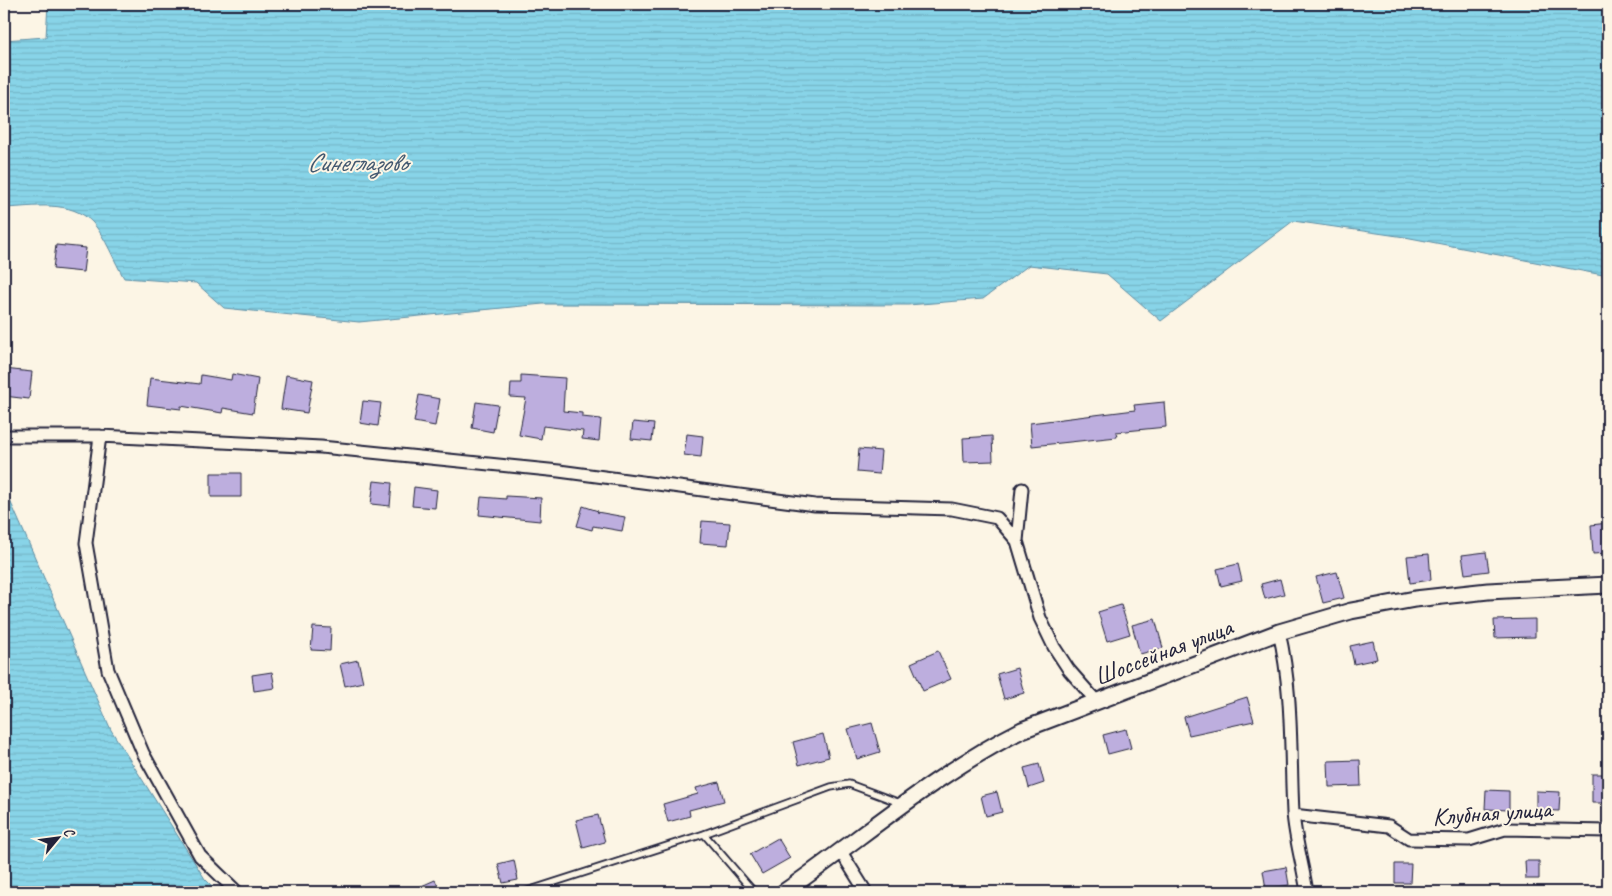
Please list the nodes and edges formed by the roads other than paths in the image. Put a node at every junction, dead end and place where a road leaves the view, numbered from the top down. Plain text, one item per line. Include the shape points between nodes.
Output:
1 (4, 436) edge
2 (100, 436) junction
3 (1022, 489) dead end
4 (1017, 541) junction
5 (1608, 584) edge
6 (1280, 632) junction
7 (1098, 702) junction
8 (903, 804) junction
9 (1293, 815) junction
10 (1608, 831) edge
11 (704, 834) junction
12 (841, 852) junction
13 (236, 892) edge
14 (524, 892) edge
15 (754, 892) edge
16 (784, 892) edge
17 (866, 892) edge
18 (1307, 892) edge

1 - 2 street
2 - 4 street via 321,447 559,471 816,505 952,509 997,518
2 - 13 street via 86,543 108,670 143,753 200,856
3 - 4 street
4 - 7 street via 1040,618 1054,647 1069,670
5 - 6 street, Шоссейная улица via 1415,599 1352,611
6 - 7 street, Шоссейная улица
6 - 9 street via 1291,708
7 - 8 street, Шоссейная улица via 1022,730 988,747
8 - 11 lane via 849,784 831,787
8 - 12 street, Шоссейная улица
9 - 10 street, Клубная улица via 1389,826 1409,839 1469,840 1504,829
9 - 18 street
11 - 14 lane
11 - 15 lane
12 - 16 street, Шоссейная улица
12 - 17 street

